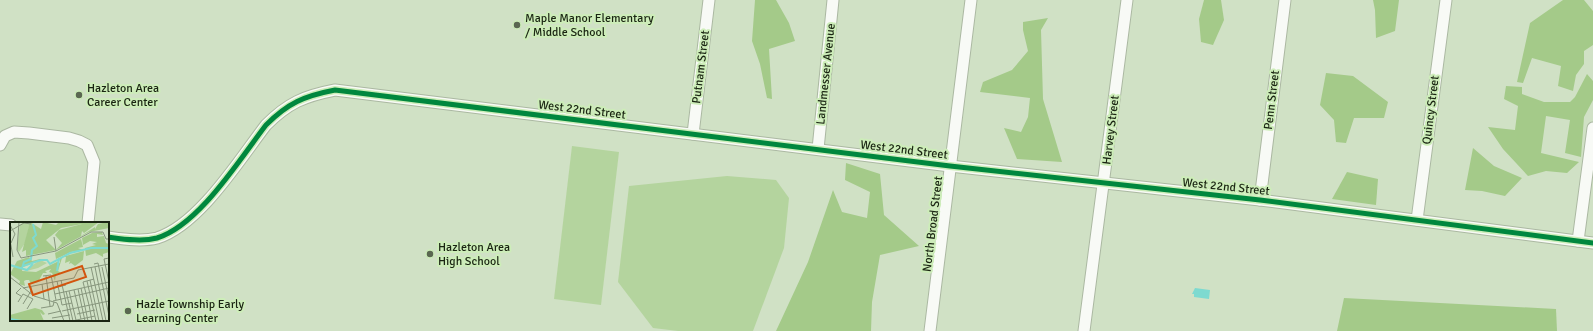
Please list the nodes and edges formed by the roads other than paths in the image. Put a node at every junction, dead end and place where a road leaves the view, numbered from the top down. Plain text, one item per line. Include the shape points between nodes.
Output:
1 (709, 0) edge
2 (833, 0) edge
3 (971, 0) edge
4 (1127, 0) edge
5 (1285, 0) edge
6 (1446, 0) edge
7 (1593, 128) edge
8 (693, 134) junction
9 (0, 145) edge
10 (818, 149) junction
11 (950, 166) junction
12 (1104, 184) junction
13 (1260, 200) junction
14 (1417, 220) junction
15 (88, 222) edge
16 (0, 224) edge
17 (10, 225) edge
18 (109, 237) edge
19 (1578, 241) junction
20 (1593, 243) edge
21 (930, 331) edge
22 (1084, 331) edge

1 - 8 street, Putnam Street
2 - 10 street, Landmesser Avenue
3 - 11 street, North Broad Street
4 - 12 street, Harvey Street
5 - 13 street, Penn Street
6 - 14 street, Quincy Street
7 - 19 street
8 - 10 street, West 22nd Street
8 - 18 street, West 22nd Street via 335,90 300,99 284,108 266,125 214,193 196,213 178,227 156,238
9 - 15 street via 4,136 14,132 69,138 86,145 94,162
10 - 11 street, West 22nd Street
11 - 12 street, West 22nd Street
11 - 21 street, North Broad Street
12 - 13 street, West 22nd Street
12 - 22 street, Harvey Street
13 - 14 street, West 22nd Street
14 - 19 street, West 22nd Street
16 - 17 street
19 - 20 street, West 22nd Street

